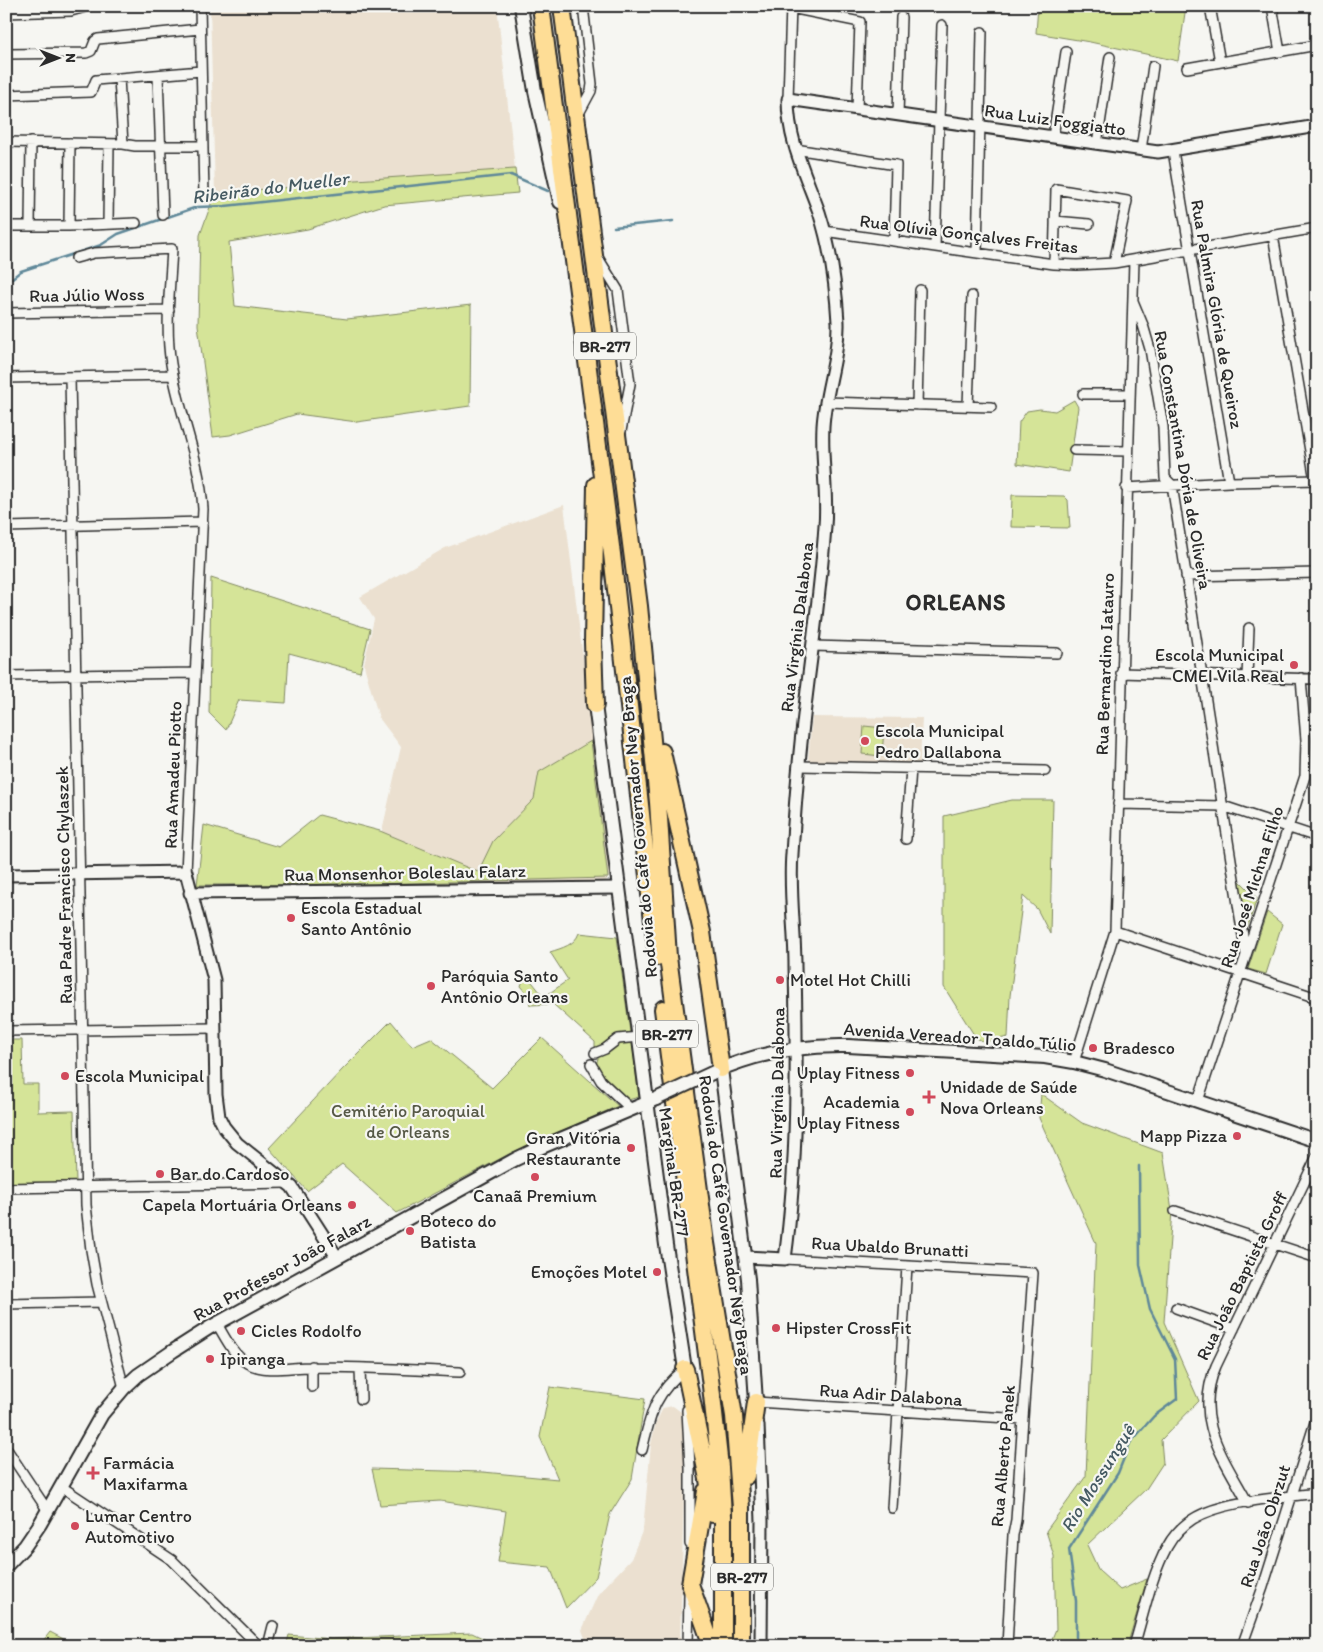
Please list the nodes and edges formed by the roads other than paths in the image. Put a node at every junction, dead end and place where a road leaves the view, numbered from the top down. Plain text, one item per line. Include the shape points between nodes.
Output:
1 (89, 6) edge
2 (200, 6) edge
3 (521, 6) edge
4 (562, 6) edge
5 (584, 6) edge
6 (1210, 6) edge
7 (1272, 6) edge
8 (791, 7) edge
9 (541, 10) edge
10 (6, 14) edge
11 (901, 17) dead end
12 (942, 25) dead end
13 (200, 30) junction
14 (982, 32) dead end
15 (1317, 45) edge
16 (1066, 52) dead end
17 (1280, 52) junction
18 (6, 54) edge
19 (1110, 57) dead end
20 (1220, 62) junction
21 (1153, 66) dead end
22 (1188, 68) dead end
23 (201, 71) junction
24 (158, 75) junction
25 (118, 78) junction
26 (6, 95) edge
27 (788, 99) junction
28 (857, 109) junction
29 (898, 115) junction
30 (576, 119) junction
31 (939, 121) junction
32 (1317, 126) edge
33 (980, 127) junction
34 (1053, 137) junction
35 (6, 142) edge
36 (31, 142) junction
37 (70, 143) junction
38 (109, 144) junction
39 (123, 144) junction
40 (1097, 144) junction
41 (160, 146) junction
42 (203, 146) junction
43 (795, 149) junction
44 (1141, 150) junction
45 (1173, 151) junction
46 (204, 197) dead end
47 (163, 215) dead end
48 (1055, 221) junction
49 (136, 223) dead end
50 (108, 224) junction
51 (1089, 224) dead end
52 (6, 226) edge
53 (30, 226) junction
54 (69, 226) junction
55 (1317, 228) edge
56 (824, 231) junction
57 (1273, 235) junction
58 (894, 241) junction
59 (935, 247) junction
60 (1190, 249) junction
61 (977, 253) junction
62 (76, 258) dead end
63 (1134, 260) junction
64 (1114, 263) junction
65 (1054, 264) junction
66 (575, 267) junction
67 (920, 290) dead end
68 (972, 296) dead end
69 (1132, 299) junction
70 (169, 310) junction
71 (6, 313) edge
72 (173, 375) junction
73 (70, 377) junction
74 (6, 378) edge
75 (1084, 394) dead end
76 (1129, 394) junction
77 (826, 402) junction
78 (917, 405) junction
79 (968, 406) junction
80 (991, 407) dead end
81 (598, 433) junction
82 (1074, 450) dead end
83 (1127, 451) junction
84 (1316, 480) edge
85 (1229, 482) junction
86 (1172, 486) junction
87 (1126, 488) junction
88 (203, 522) junction
89 (73, 525) junction
90 (6, 526) edge
91 (1317, 573) edge
92 (1186, 576) junction
93 (1248, 628) dead end
94 (814, 646) junction
95 (1057, 653) dead end
96 (194, 673) junction
97 (1122, 673) junction
98 (76, 675) junction
99 (1202, 675) junction
100 (6, 676) edge
101 (1247, 677) junction
102 (1301, 678) junction
103 (1317, 679) edge
104 (647, 685) junction
105 (595, 705) joint
106 (799, 766) junction
107 (911, 768) junction
108 (1045, 771) dead end
109 (1118, 804) junction
110 (1223, 806) junction
111 (1289, 828) junction
112 (1317, 837) edge
113 (906, 839) dead end
114 (186, 872) junction
115 (80, 874) junction
116 (6, 875) edge
117 (619, 888) junction
118 (190, 893) junction
119 (1115, 931) junction
120 (1246, 955) junction
121 (1240, 973) junction
122 (1317, 998) edge
123 (215, 1028) junction
124 (83, 1030) junction
125 (6, 1031) edge
126 (639, 1037) junction
127 (796, 1049) junction
128 (595, 1053) dead end
129 (1074, 1062) junction
130 (591, 1064) dead end
131 (716, 1071) junction
132 (652, 1101) junction
133 (1198, 1101) junction
134 (632, 1110) junction
135 (1317, 1141) edge
136 (1317, 1156) edge
137 (287, 1183) junction
138 (86, 1187) junction
139 (6, 1188) edge
140 (1175, 1211) dead end
141 (1275, 1244) junction
142 (337, 1257) junction
143 (745, 1257) junction
144 (1317, 1258) edge
145 (785, 1259) junction
146 (907, 1266) junction
147 (1033, 1273) joint
148 (100, 1302) junction
149 (6, 1304) edge
150 (1176, 1308) dead end
151 (217, 1324) junction
152 (1234, 1329) junction
153 (312, 1366) junction
154 (360, 1368) junction
155 (684, 1369) junction
156 (460, 1372) dead end
157 (312, 1387) dead end
158 (124, 1388) junction
159 (361, 1400) dead end
160 (756, 1402) junction
161 (898, 1411) junction
162 (1317, 1416) edge
163 (1023, 1419) junction
164 (6, 1448) edge
165 (642, 1450) dead end
166 (708, 1479) junction
167 (62, 1487) junction
168 (1317, 1493) edge
169 (1292, 1496) junction
170 (1248, 1503) junction
171 (741, 1508) junction
172 (892, 1508) dead end
173 (48, 1510) junction
174 (7, 1563) edge
175 (690, 1584) junction
176 (274, 1626) dead end
177 (719, 1642) edge
178 (1007, 1644) edge
179 (259, 1646) edge
180 (268, 1646) edge
181 (688, 1646) edge
182 (741, 1646) edge
183 (761, 1646) edge
184 (1134, 1646) edge
185 (1242, 1646) edge

1 - 10 street via 71,12
2 - 13 street
3 - 66 main road via 535,91
4 - 30 highway, Rodovia do Café Governador Ney Braga / BR-277
5 - 30 street via 592,84
6 - 20 street
7 - 17 street
8 - 27 street, Rua Virgínia Dalabona
8 - 28 street via 860,22
9 - 66 highway, Rodovia do Café Governador Ney Braga / BR-277
11 - 29 street
12 - 31 street
13 - 18 street via 98,38 86,53
13 - 23 street
14 - 33 street
15 - 17 street
16 - 34 street
17 - 20 street
19 - 40 street
20 - 22 street
21 - 44 street
23 - 24 street
23 - 42 street
24 - 25 street
24 - 41 street
25 - 26 street via 96,80 91,92
25 - 39 street
27 - 28 street, Rua Luiz Foggiatto
27 - 43 street, Rua Virgínia Dalabona
28 - 29 street, Rua Luiz Foggiatto
29 - 31 street, Rua Luiz Foggiatto
30 - 104 highway, Rodovia do Café Governador Ney Braga / BR-277
31 - 33 street, Rua Luiz Foggiatto
31 - 59 street
32 - 45 street, Rua Luiz Foggiatto
33 - 34 street, Rua Luiz Foggiatto
33 - 61 street
34 - 40 street, Rua Luiz Foggiatto
35 - 36 street
36 - 37 street
36 - 53 street
37 - 38 street
37 - 54 street
38 - 39 street
38 - 50 street
39 - 41 street
40 - 44 street, Rua Luiz Foggiatto
41 - 42 street
41 - 47 street
42 - 46 street
43 - 56 street, Rua Virgínia Dalabona
43 - 58 street via 896,164
44 - 45 street, Rua Luiz Foggiatto
45 - 60 street, Rua Palmira Glória de Queiroz
48 - 51 street
48 - 64 street via 1056,189 1127,201
48 - 65 street
49 - 50 street
50 - 54 street
52 - 53 street
53 - 54 street
55 - 57 street, Rua Olívia Gonçalves Freitas
56 - 58 street, Rua Olívia Gonçalves Freitas
56 - 77 street, Rua Virgínia Dalabona via 838,330
57 - 60 street, Rua Olívia Gonçalves Freitas
57 - 84 street
58 - 59 street, Rua Olívia Gonçalves Freitas
59 - 61 street, Rua Olívia Gonçalves Freitas
60 - 63 street, Rua Olívia Gonçalves Freitas
60 - 85 street, Rua Palmira Glória de Queiroz
61 - 65 street, Rua Olívia Gonçalves Freitas
62 - 70 street, Rua Amadeu Piotto via 94,253 172,249
63 - 64 street, Rua Olívia Gonçalves Freitas
63 - 69 street, Rua Bernardino Iatauro
64 - 65 street, Rua Olívia Gonçalves Freitas
66 - 81 highway, Rodovia do Café Governador Ney Braga / BR-277
67 - 78 street
68 - 79 street
69 - 76 street, Rua Bernardino Iatauro
69 - 86 street, Rua Constantina Dória de Oliveira via 1150,349 1163,427 1166,478
70 - 71 street, Rua Júlio Woss
70 - 72 street, Rua Amadeu Piotto
72 - 73 street
72 - 88 street, Rua Amadeu Piotto via 201,486
73 - 74 street
73 - 89 street, Rua Padre Francisco Chylaszek
75 - 76 street
76 - 83 street, Rua Bernardino Iatauro
77 - 78 street
77 - 94 street, Rua Virgínia Dalabona via 823,429 826,523
78 - 79 street
79 - 80 street
81 - 105 highway via 593,642
81 - 177 highway, Rodovia do Café Governador Ney Braga / BR-277 via 657,961 716,1430 723,1516
82 - 83 street
83 - 87 street, Rua Bernardino Iatauro
84 - 85 street
85 - 86 street
86 - 87 street
86 - 92 street, Rua Constantina Dória de Oliveira
87 - 97 street, Rua Bernardino Iatauro
88 - 89 street
88 - 96 street, Rua Amadeu Piotto
89 - 90 street
89 - 98 street, Rua Padre Francisco Chylaszek
91 - 92 street
92 - 99 street, Rua Constantina Dória de Oliveira
93 - 101 street
94 - 95 street
94 - 106 street, Rua Virgínia Dalabona
96 - 98 street
96 - 114 street, Rua Amadeu Piotto
97 - 99 street
97 - 109 street, Rua Bernardino Iatauro
98 - 100 street
98 - 115 street, Rua Padre Francisco Chylaszek
99 - 101 street
99 - 110 street, Rua Constantina Dória de Oliveira
101 - 102 street
102 - 103 street
102 - 111 street, Rua José Michna Filho via 1306,766
104 - 131 highway via 702,932
104 - 171 highway, Rodovia do Café Governador Ney Braga / BR-277 via 668,957 699,1195 734,1416
105 - 117 main road, Marginal BR-277
106 - 107 street
106 - 127 street, Rua Virgínia Dalabona via 791,864
107 - 108 street
107 - 113 street
109 - 110 street
109 - 119 street, Rua Bernardino Iatauro
110 - 111 street
110 - 120 street, Rua Constantina Dória de Oliveira
111 - 112 street
111 - 120 street, Rua José Michna Filho
114 - 115 street
114 - 118 street, Rua Amadeu Piotto
115 - 116 street
115 - 124 street, Rua Padre Francisco Chylaszek
117 - 118 street, Rua Monsenhor Boleslau Falarz
117 - 126 main road, Marginal BR-277
118 - 123 street, Rua Amadeu Piotto via 214,980
119 - 121 street
119 - 129 street, Rua Bernardino Iatauro
120 - 121 street, Rua José Michna Filho
121 - 122 street
121 - 133 street, Rua José Michna Filho
123 - 124 street
123 - 137 street, Rua Amadeu Piotto via 219,1117 237,1143
124 - 125 street
124 - 138 street, Rua Padre Francisco Chylaszek
126 - 128 street via 618,1039 605,1050
126 - 132 main road, Marginal BR-277
127 - 129 main road, Avenida Vereador Toaldo Túlio via 848,1046 1045,1057
127 - 131 main road, Avenida Vereador Toaldo Túlio via 760,1056
127 - 145 street, Rua Virgínia Dalabona via 793,1188
129 - 133 main road, Avenida Vereador Toaldo Túlio
130 - 134 street via 601,1081
131 - 132 main road, Avenida Vereador Toaldo Túlio, bridge
131 - 143 main road
132 - 134 main road, Rua Professor João Falarz
132 - 155 main road, Marginal BR-277
133 - 135 main road, Avenida Vereador Toaldo Túlio
134 - 142 main road, Rua Professor João Falarz via 522,1156
136 - 141 street, Rua João Baptista Groff
137 - 138 street
137 - 142 street, Rua Amadeu Piotto
138 - 139 street
138 - 148 street, Rua Padre Francisco Chylaszek via 91,1250
140 - 141 street
141 - 144 street
141 - 152 street, Rua João Baptista Groff
142 - 151 main road, Rua Professor João Falarz
143 - 145 street, Rua Ubaldo Brunatti
143 - 160 main road
145 - 146 street, Rua Ubaldo Brunatti
146 - 147 street, Rua Ubaldo Brunatti
146 - 161 street
147 - 163 street, Rua Alberto Panek
148 - 149 street
148 - 158 street, Rua Padre Francisco Chylaszek
150 - 152 street
151 - 153 street via 238,1356 247,1363 280,1369
151 - 158 main road, Rua Professor João Falarz via 172,1351
152 - 170 street, Rua João Baptista Groff via 1211,1377 1207,1412 1219,1450
153 - 154 street
153 - 157 street
154 - 156 street
154 - 159 street
155 - 165 street via 658,1397
155 - 166 highway
155 - 175 street, Marginal BR-277 via 691,1498
158 - 167 main road, Rua Professor João Falarz via 102,1414
160 - 161 street, Rua Adir Dalabona
160 - 171 highway
160 - 183 street via 762,1521
161 - 163 street, Rua Adir Dalabona
161 - 172 street
162 - 169 street, Rua João Obrzut
163 - 178 street, Rua Alberto Panek
164 - 173 street
166 - 175 highway
166 - 177 highway via 716,1533
167 - 173 main road, Rua Professor João Falarz
167 - 179 street via 172,1560
168 - 169 street
169 - 170 street
169 - 185 street, Rua João Obrzut
170 - 184 street via 1204,1514 1174,1536 1155,1575
171 - 182 highway, Rodovia do Café Governador Ney Braga / BR-277
173 - 174 main road, Rua Professor João Falarz via 25,1546
175 - 177 highway
175 - 181 street, Marginal BR-277
176 - 180 street

